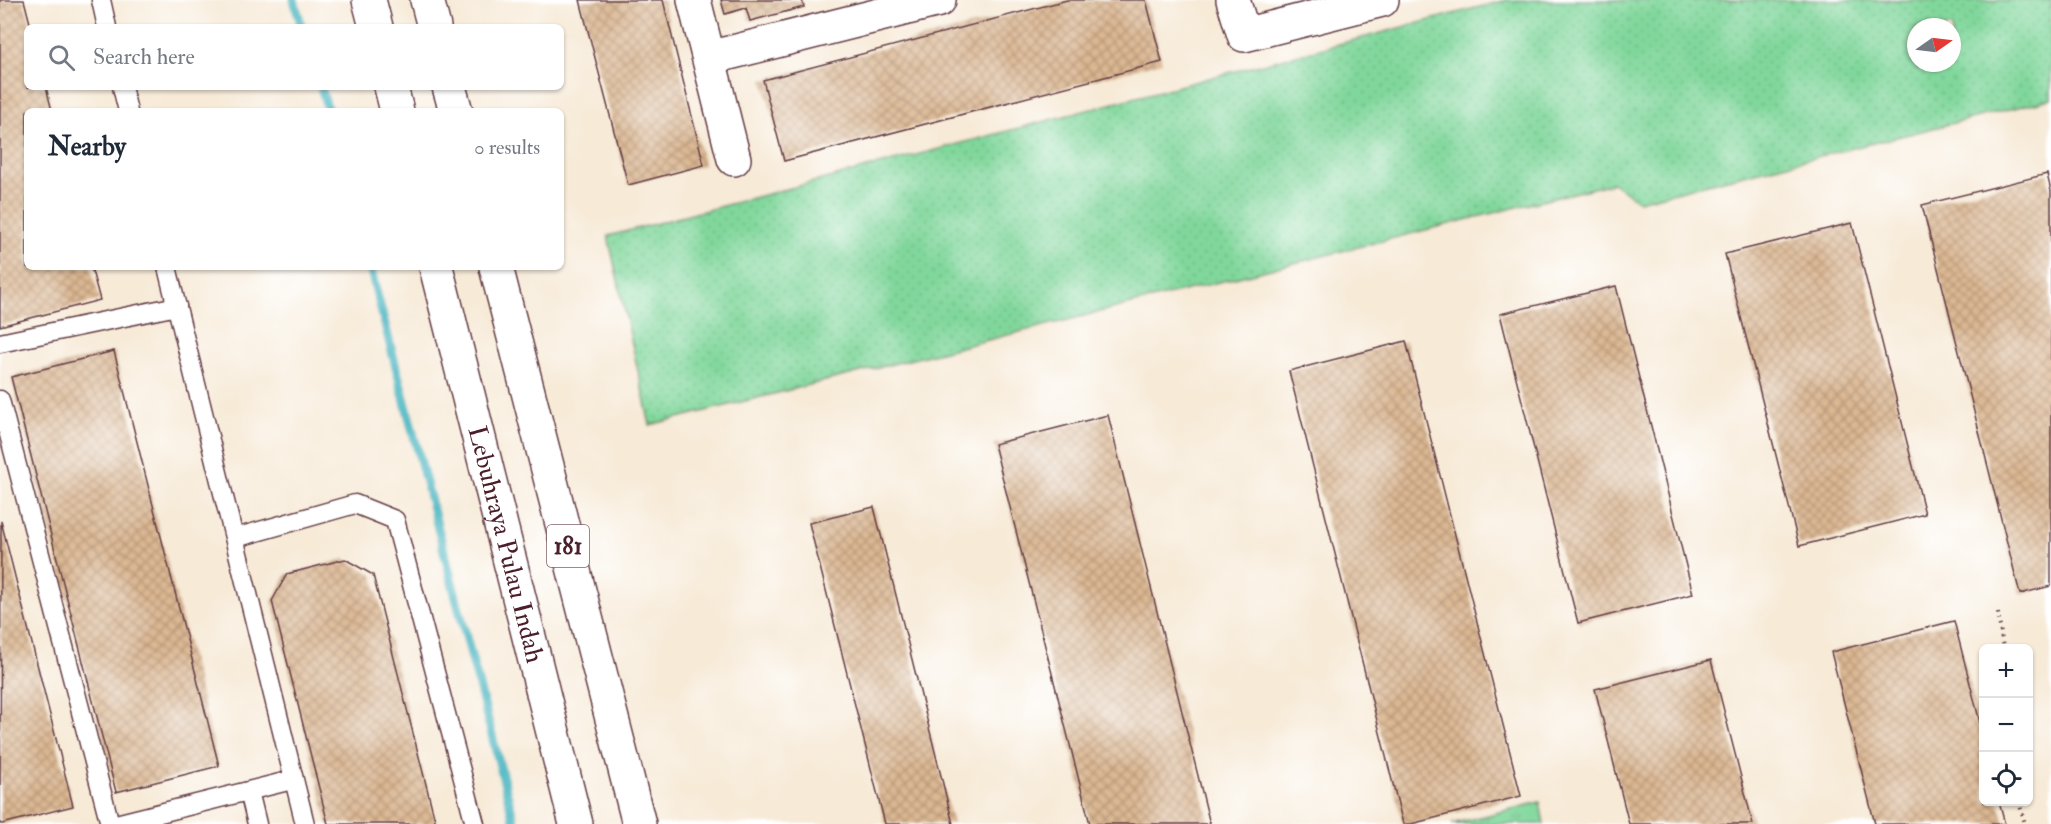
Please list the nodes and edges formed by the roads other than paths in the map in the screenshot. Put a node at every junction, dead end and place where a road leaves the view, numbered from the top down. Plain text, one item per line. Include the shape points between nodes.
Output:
1 (100, 0) edge
2 (369, 0) edge
3 (427, 0) edge
4 (694, 0) edge
5 (1382, 0) edge
6 (934, 1) edge
7 (1236, 7) edge
8 (1308, 9) edge
9 (106, 24) edge
10 (375, 24) edge
11 (433, 24) edge
12 (709, 58) junction
13 (123, 90) edge
14 (392, 90) edge
15 (450, 90) edge
16 (127, 108) edge
17 (396, 108) edge
18 (455, 108) edge
19 (734, 159) dead end
20 (168, 270) edge
21 (437, 270) edge
22 (497, 270) edge
23 (177, 306) junction
24 (0, 343) edge
25 (0, 400) edge
26 (235, 538) junction
27 (292, 780) junction
28 (249, 791) junction
29 (110, 824) edge
30 (116, 824) edge
31 (257, 824) edge
32 (305, 824) edge
33 (475, 824) edge
34 (576, 824) edge
35 (639, 824) edge

1 - 9 lane
2 - 10 main road
3 - 11 main road
4 - 12 main road
5 - 8 main road
6 - 12 main road
7 - 8 main road via 1244,35
12 - 19 main road
13 - 16 lane
14 - 17 main road
15 - 18 main road
20 - 23 lane
21 - 34 main road, Lebuhraya Pulau Indah / 181
22 - 35 main road, 181
23 - 24 lane
23 - 26 lane
25 - 29 lane
26 - 27 lane
26 - 33 lane via 356,504 395,520
27 - 28 lane
27 - 32 lane
28 - 30 lane
28 - 31 lane

